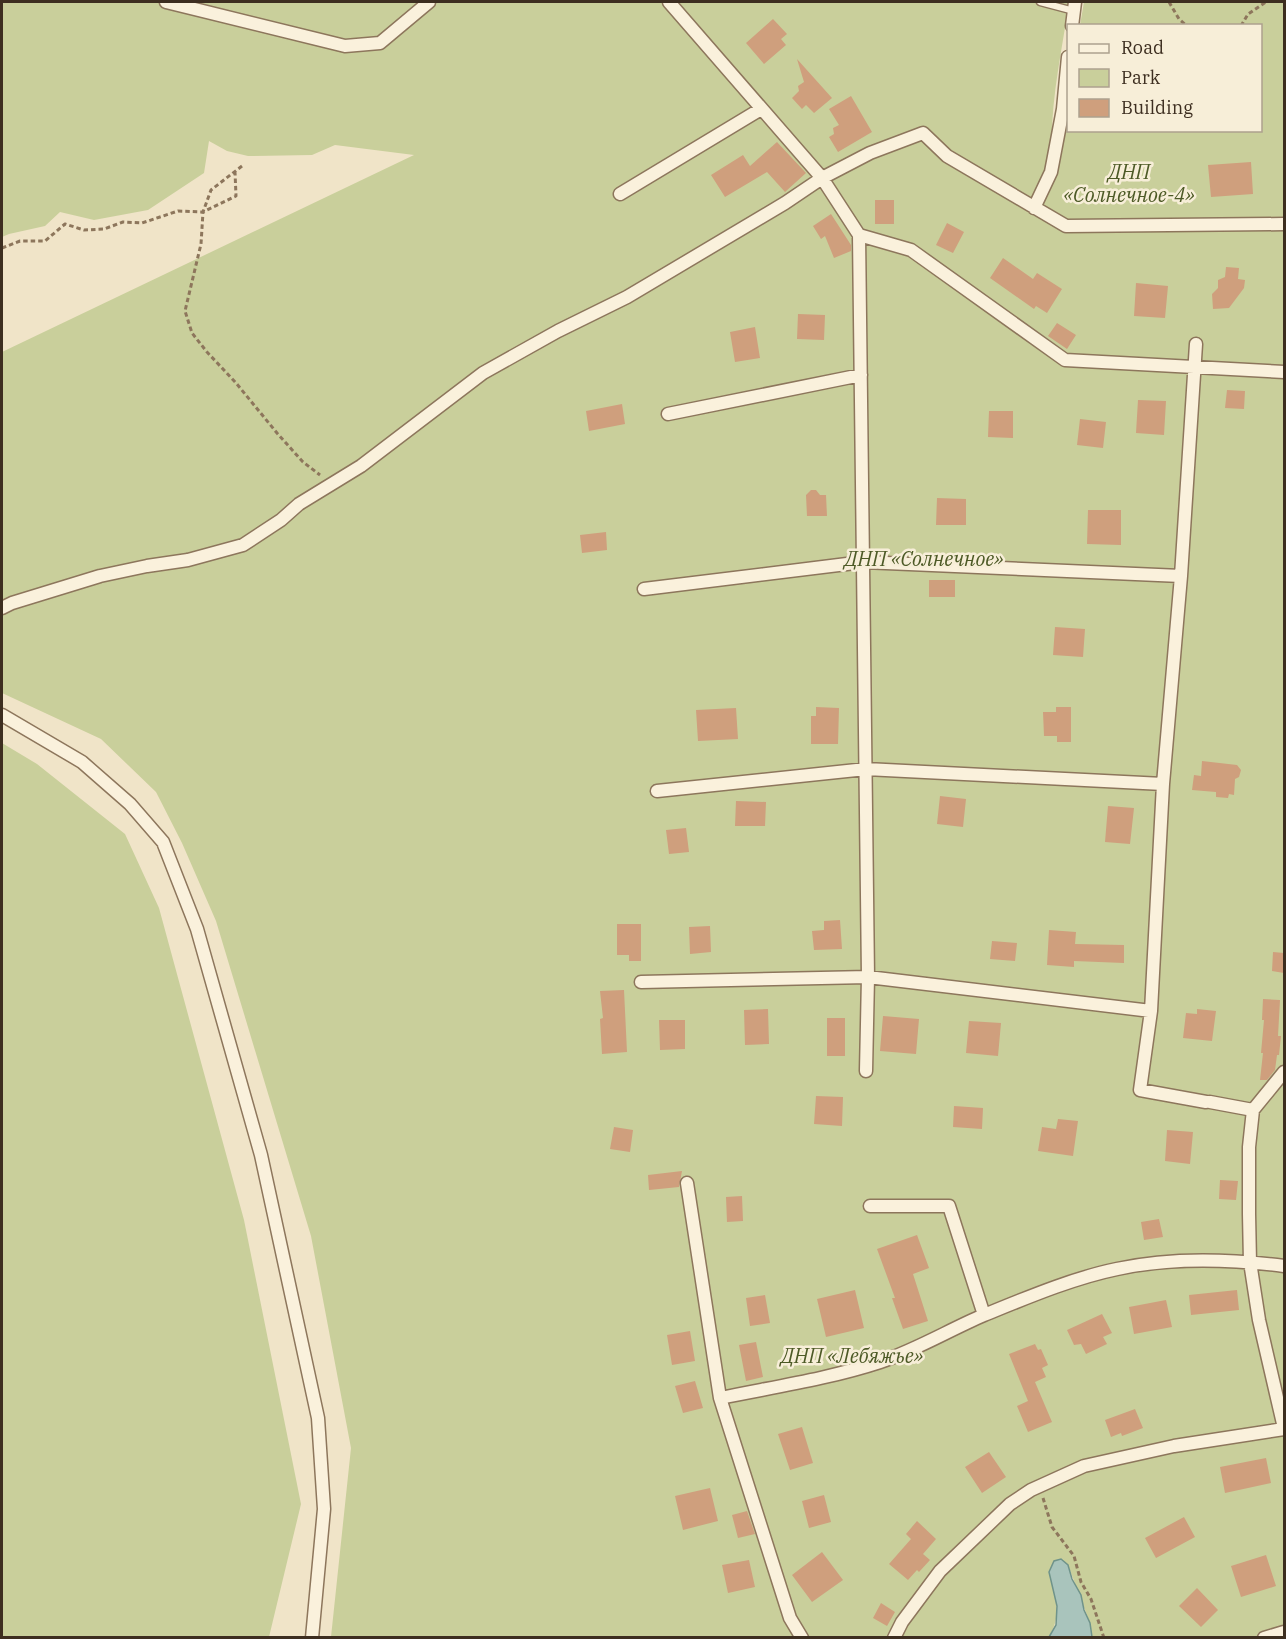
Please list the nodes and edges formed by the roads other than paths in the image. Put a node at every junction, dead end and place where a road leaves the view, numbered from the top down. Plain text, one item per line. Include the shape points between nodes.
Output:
1 (166, 2) edge
2 (429, 2) edge
3 (669, 2) edge
4 (1040, 2) edge
5 (1075, 6) edge
6 (1072, 24) edge
7 (1067, 67) edge
8 (761, 109) junction
9 (822, 178) junction
10 (620, 194) dead end
11 (1034, 208) junction
12 (1284, 224) edge
13 (859, 235) junction
14 (1196, 344) dead end
15 (1194, 366) junction
16 (1284, 372) edge
17 (861, 375) junction
18 (668, 414) dead end
19 (863, 562) junction
20 (1181, 576) junction
21 (644, 589) dead end
22 (2, 608) edge
23 (2, 715) edge
24 (866, 769) junction
25 (1163, 784) junction
26 (657, 791) dead end
27 (868, 977) junction
28 (641, 982) dead end
29 (1151, 1011) junction
30 (866, 1071) dead end
31 (1284, 1072) edge
32 (1253, 1110) junction
33 (687, 1182) dead end
34 (870, 1206) dead end
35 (1250, 1262) junction
36 (1284, 1266) edge
37 (984, 1315) junction
38 (720, 1398) junction
39 (1284, 1429) edge
40 (1284, 1632) edge
41 (312, 1638) edge
42 (802, 1638) edge
43 (894, 1638) edge
44 (1264, 1638) edge

1 - 2 street via 345,46 380,43
3 - 8 street
4 - 5 lane
5 - 6 street
7 - 11 street via 1051,172
8 - 9 street
8 - 10 street
9 - 11 street via 870,153 923,133 947,156
9 - 13 street
9 - 22 street via 627,297 483,373 361,466 243,545 188,560 100,576
11 - 12 street via 1066,226
13 - 15 street via 911,250 1065,360
13 - 17 street
14 - 15 street
15 - 16 street
15 - 20 street
17 - 18 street
17 - 19 street
19 - 20 street
19 - 21 street
19 - 24 street
20 - 25 street
23 - 41 street via 82,762 130,804 163,842 197,929 261,1155 318,1418 324,1509
24 - 25 street
24 - 26 street
24 - 27 street
25 - 29 street
27 - 28 street
27 - 29 street
27 - 30 street
29 - 32 street via 1140,1090
31 - 32 street
32 - 35 street via 1249,1147
33 - 38 street
34 - 37 street via 949,1206
35 - 36 street
35 - 37 street via 1179,1261 1117,1269
35 - 39 street
37 - 38 street via 881,1362
38 - 42 street via 790,1618
39 - 43 street via 1174,1446 1084,1466 1031,1490 1010,1504 940,1571
40 - 44 street

